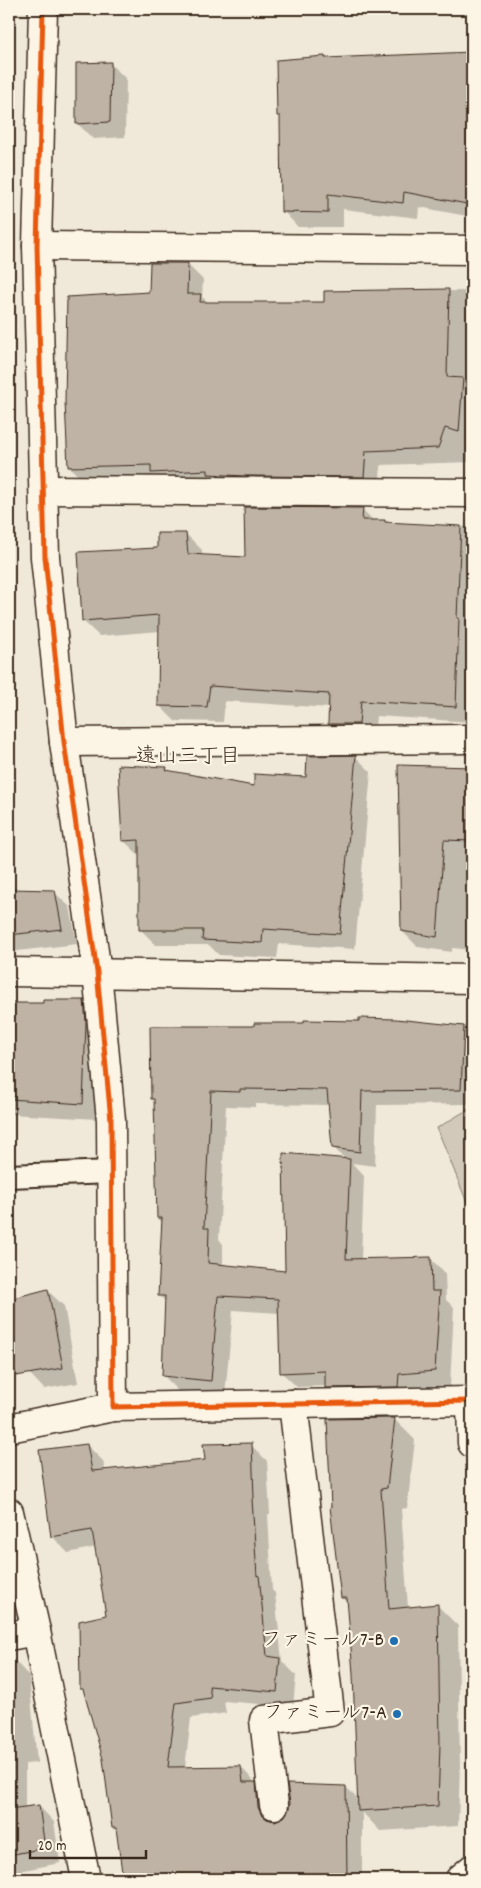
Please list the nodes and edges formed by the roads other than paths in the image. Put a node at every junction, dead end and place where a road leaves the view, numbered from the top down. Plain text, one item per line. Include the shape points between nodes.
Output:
1 (43, 9) edge
2 (37, 246) junction
3 (472, 250) edge
4 (44, 490) junction
5 (472, 493) edge
6 (472, 739) edge
7 (64, 742) junction
8 (9, 972) edge
9 (97, 972) junction
10 (472, 979) edge
11 (111, 1172) junction
12 (9, 1176) edge
13 (472, 1401) edge
14 (293, 1404) junction
15 (113, 1408) junction
16 (9, 1428) edge
17 (472, 1443) edge
18 (9, 1512) edge
19 (36, 1631) junction
20 (9, 1636) edge
21 (274, 1805) dead end
22 (472, 1870) edge
23 (86, 1879) edge
24 (460, 1879) edge

1 - 2 street
2 - 3 street
2 - 4 street
4 - 5 street
4 - 7 street via 45,557
6 - 7 street
7 - 9 street
8 - 9 street
9 - 10 street
9 - 11 street via 111,1120
11 - 12 lane
11 - 15 street
13 - 14 street
13 - 17 street
14 - 15 street
14 - 21 street via 330,1712 264,1720
15 - 16 street
18 - 19 street
19 - 20 street
19 - 23 street
22 - 24 street

